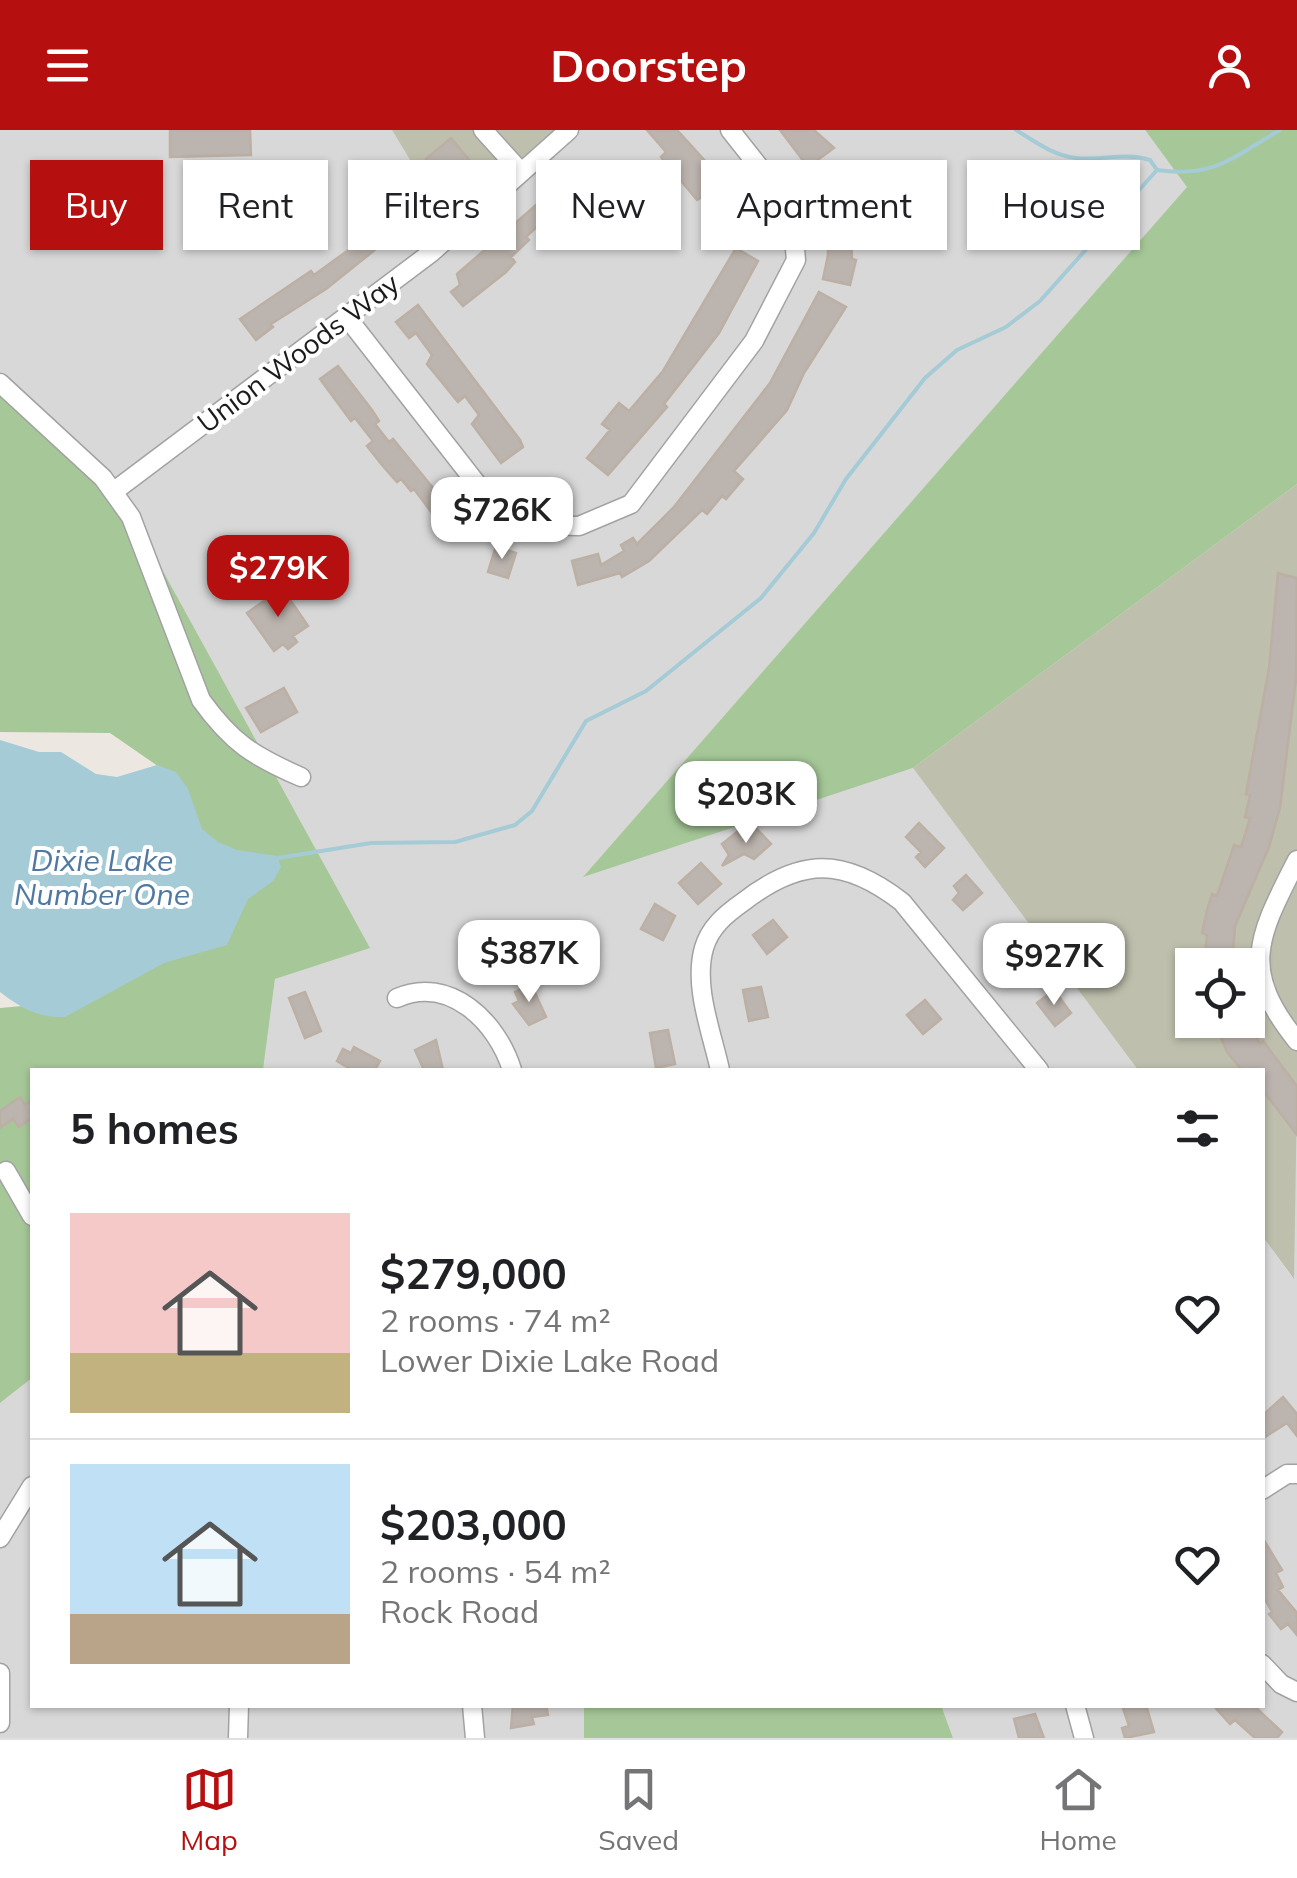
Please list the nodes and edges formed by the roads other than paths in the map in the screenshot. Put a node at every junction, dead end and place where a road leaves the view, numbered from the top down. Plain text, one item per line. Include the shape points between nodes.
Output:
1 (483, 130) edge
2 (569, 130) edge
3 (730, 130) edge
4 (522, 172) junction
5 (346, 316) junction
6 (0, 383) edge
7 (113, 492) junction
8 (300, 777) dead end
9 (1297, 860) edge
10 (397, 998) dead end
11 (1297, 1041) edge
12 (511, 1068) edge
13 (720, 1068) edge
14 (1037, 1068) edge
15 (6, 1171) dead end
16 (30, 1213) edge
17 (1297, 1474) edge
18 (1265, 1488) edge
19 (30, 1489) edge
20 (0, 1538) edge
21 (1265, 1667) edge
22 (0, 1672) edge
23 (1297, 1692) edge
24 (239, 1708) edge
25 (472, 1708) edge
26 (1076, 1708) edge
27 (0, 1724) edge
28 (238, 1738) edge
29 (475, 1738) edge
30 (1084, 1738) edge

1 - 4 street
2 - 4 street, Union Woods Way
3 - 5 street via 791,207 796,260 754,341 632,504 579,526 535,525 491,502
4 - 5 street, Union Woods Way
5 - 7 street, Union Woods Way
6 - 7 street
7 - 8 street via 132,518 201,700 240,748
9 - 11 street via 1270,912 1258,963 1268,1005
10 - 12 street via 424,990 452,996 490,1028
13 - 14 street via 701,968 712,931 770,881 825,868 876,881 902,902
15 - 16 street
17 - 18 street
19 - 20 street
21 - 23 street
22 - 27 street
24 - 28 street
25 - 29 street
26 - 30 street

